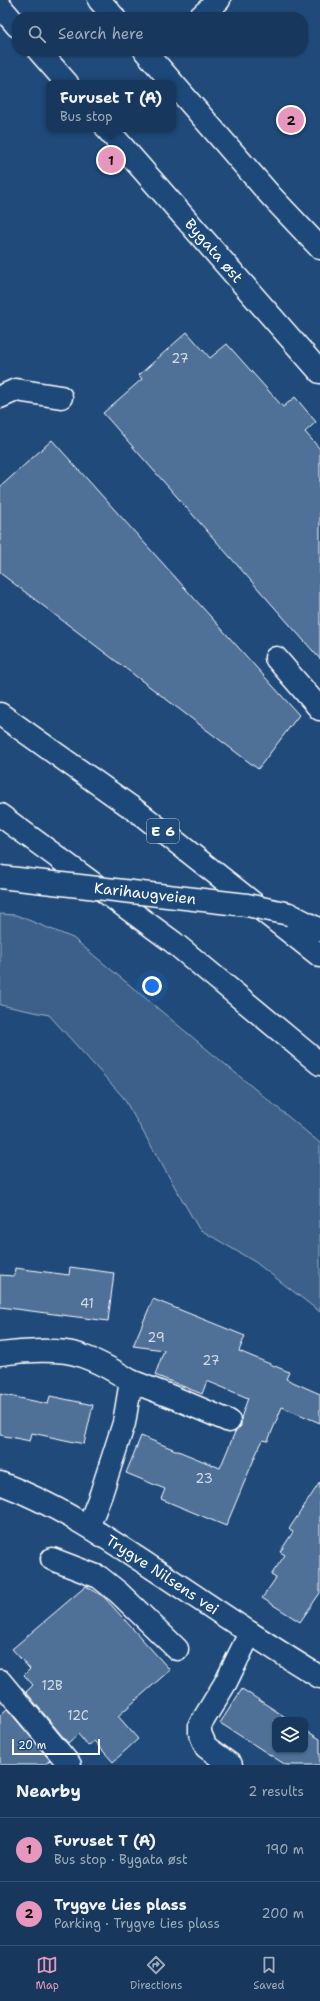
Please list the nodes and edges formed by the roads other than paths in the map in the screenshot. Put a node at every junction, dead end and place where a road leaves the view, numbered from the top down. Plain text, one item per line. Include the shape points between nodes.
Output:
1 (99, 0) edge
2 (220, 0) edge
3 (0, 6) edge
4 (110, 12) edge
5 (206, 12) edge
6 (12, 20) edge
7 (43, 56) edge
8 (154, 56) edge
9 (64, 80) edge
10 (174, 80) edge
11 (176, 83) edge
12 (110, 132) edge
13 (320, 248) edge
14 (320, 372) edge
15 (0, 396) edge
16 (60, 397) dead end
17 (276, 658) dead end
18 (320, 709) edge
19 (0, 714) edge
20 (0, 815) edge
21 (0, 877) edge
22 (288, 914) junction
23 (320, 917) edge
24 (320, 930) edge
25 (320, 956) edge
26 (320, 1064) edge
27 (0, 1354) edge
28 (131, 1381) junction
29 (228, 1421) dead end
30 (0, 1483) edge
31 (89, 1526) junction
32 (52, 1559) dead end
33 (250, 1633) junction
34 (177, 1649) dead end
35 (320, 1677) edge
36 (0, 1681) edge
37 (70, 1765) edge
38 (231, 1765) edge

1 - 4 main road
2 - 5 main road
3 - 6 main road
7 - 9 main road
8 - 10 main road
11 - 13 main road via 271,196
12 - 14 main road, Bygata øst
15 - 16 main road via 16,390
17 - 18 main road
19 - 25 main road, E 6 via 142,815
20 - 26 main road via 173,942
21 - 22 main road, Karihaugveien, bridge via 247,905
22 - 23 main road, Karihaugveien
22 - 24 main road, Karihaugveien
27 - 28 main road via 45,1351 80,1355 105,1365
28 - 29 main road
28 - 31 main road via 124,1423
30 - 31 main road, Trygve Nilsens vei via 36,1497
31 - 33 main road, Trygve Nilsens vei
32 - 34 main road via 99,1577
33 - 35 main road, Trygve Nilsens vei
33 - 38 main road via 226,1682 200,1725 200,1734 206,1747
36 - 37 main road

